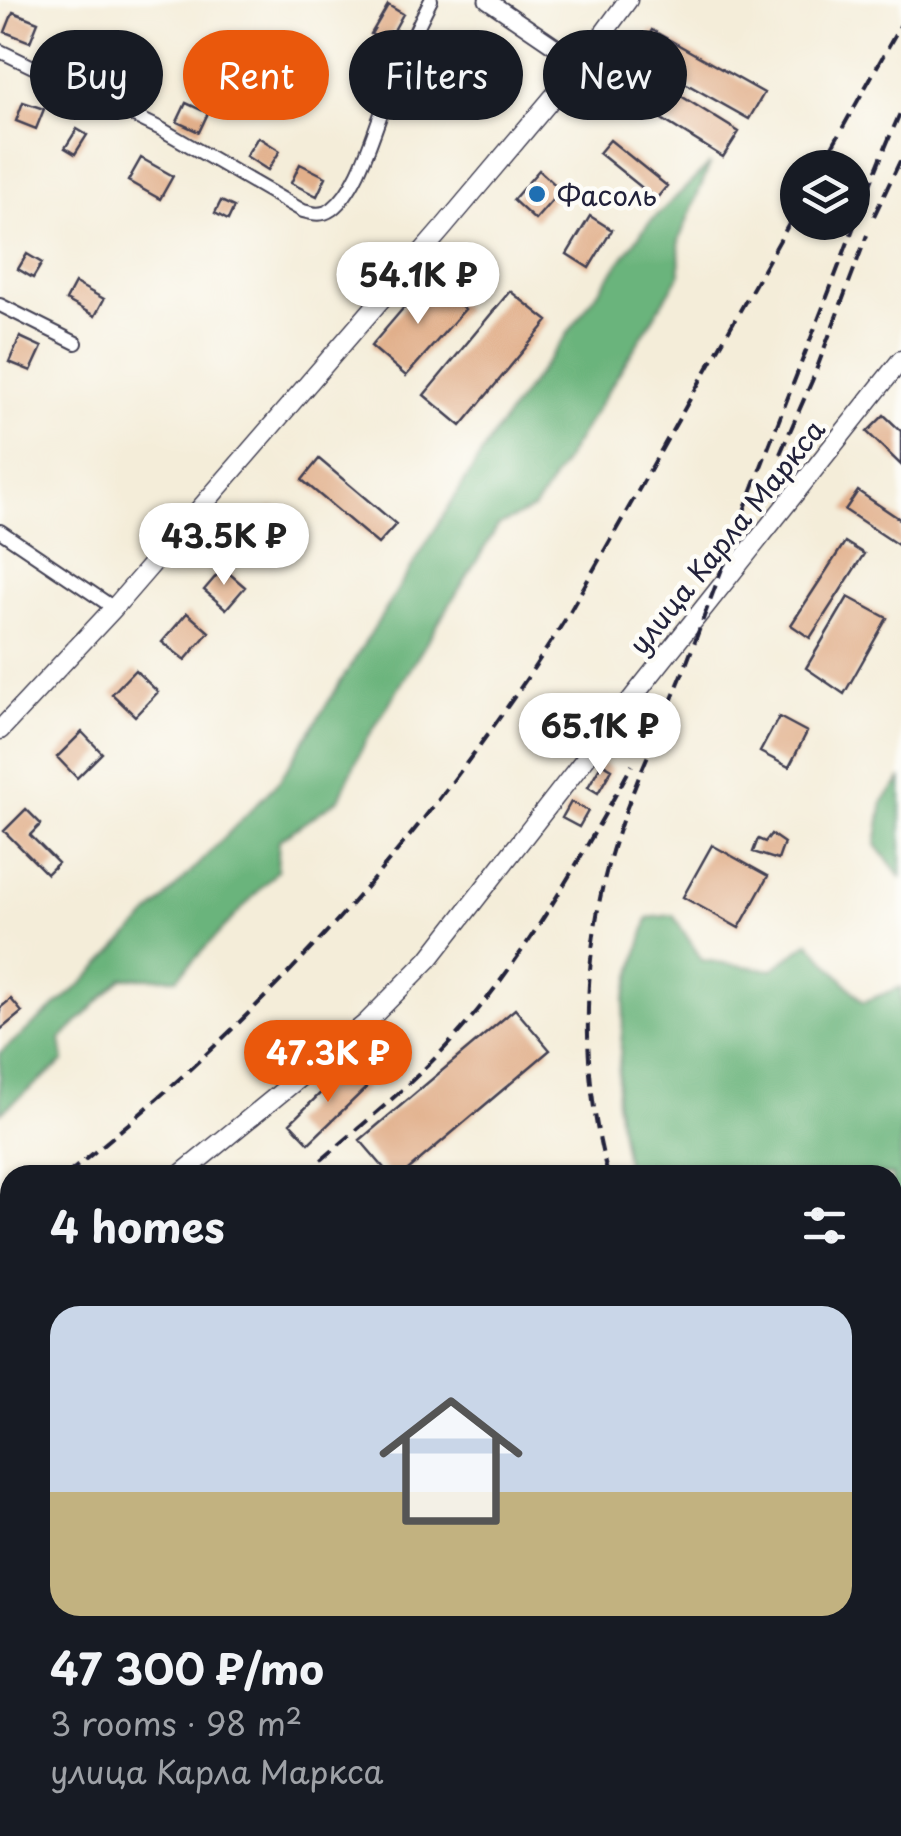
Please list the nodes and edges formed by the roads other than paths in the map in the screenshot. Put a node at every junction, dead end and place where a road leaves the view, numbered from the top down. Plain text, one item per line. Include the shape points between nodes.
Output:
1 (431, 0) edge
2 (488, 0) edge
3 (628, 0) edge
4 (606, 30) edge
5 (543, 38) edge
6 (0, 51) edge
7 (543, 109) edge
8 (0, 306) edge
9 (76, 343) dead end
10 (901, 360) edge
11 (0, 531) edge
12 (114, 608) junction
13 (0, 730) edge
14 (192, 1165) edge

1 - 6 street via 354,180 336,206 316,214
2 - 5 street
3 - 4 main road
7 - 12 main road
8 - 9 street
10 - 14 main road, улица Карла Маркса via 429,958 365,1024
11 - 12 street
12 - 13 main road

